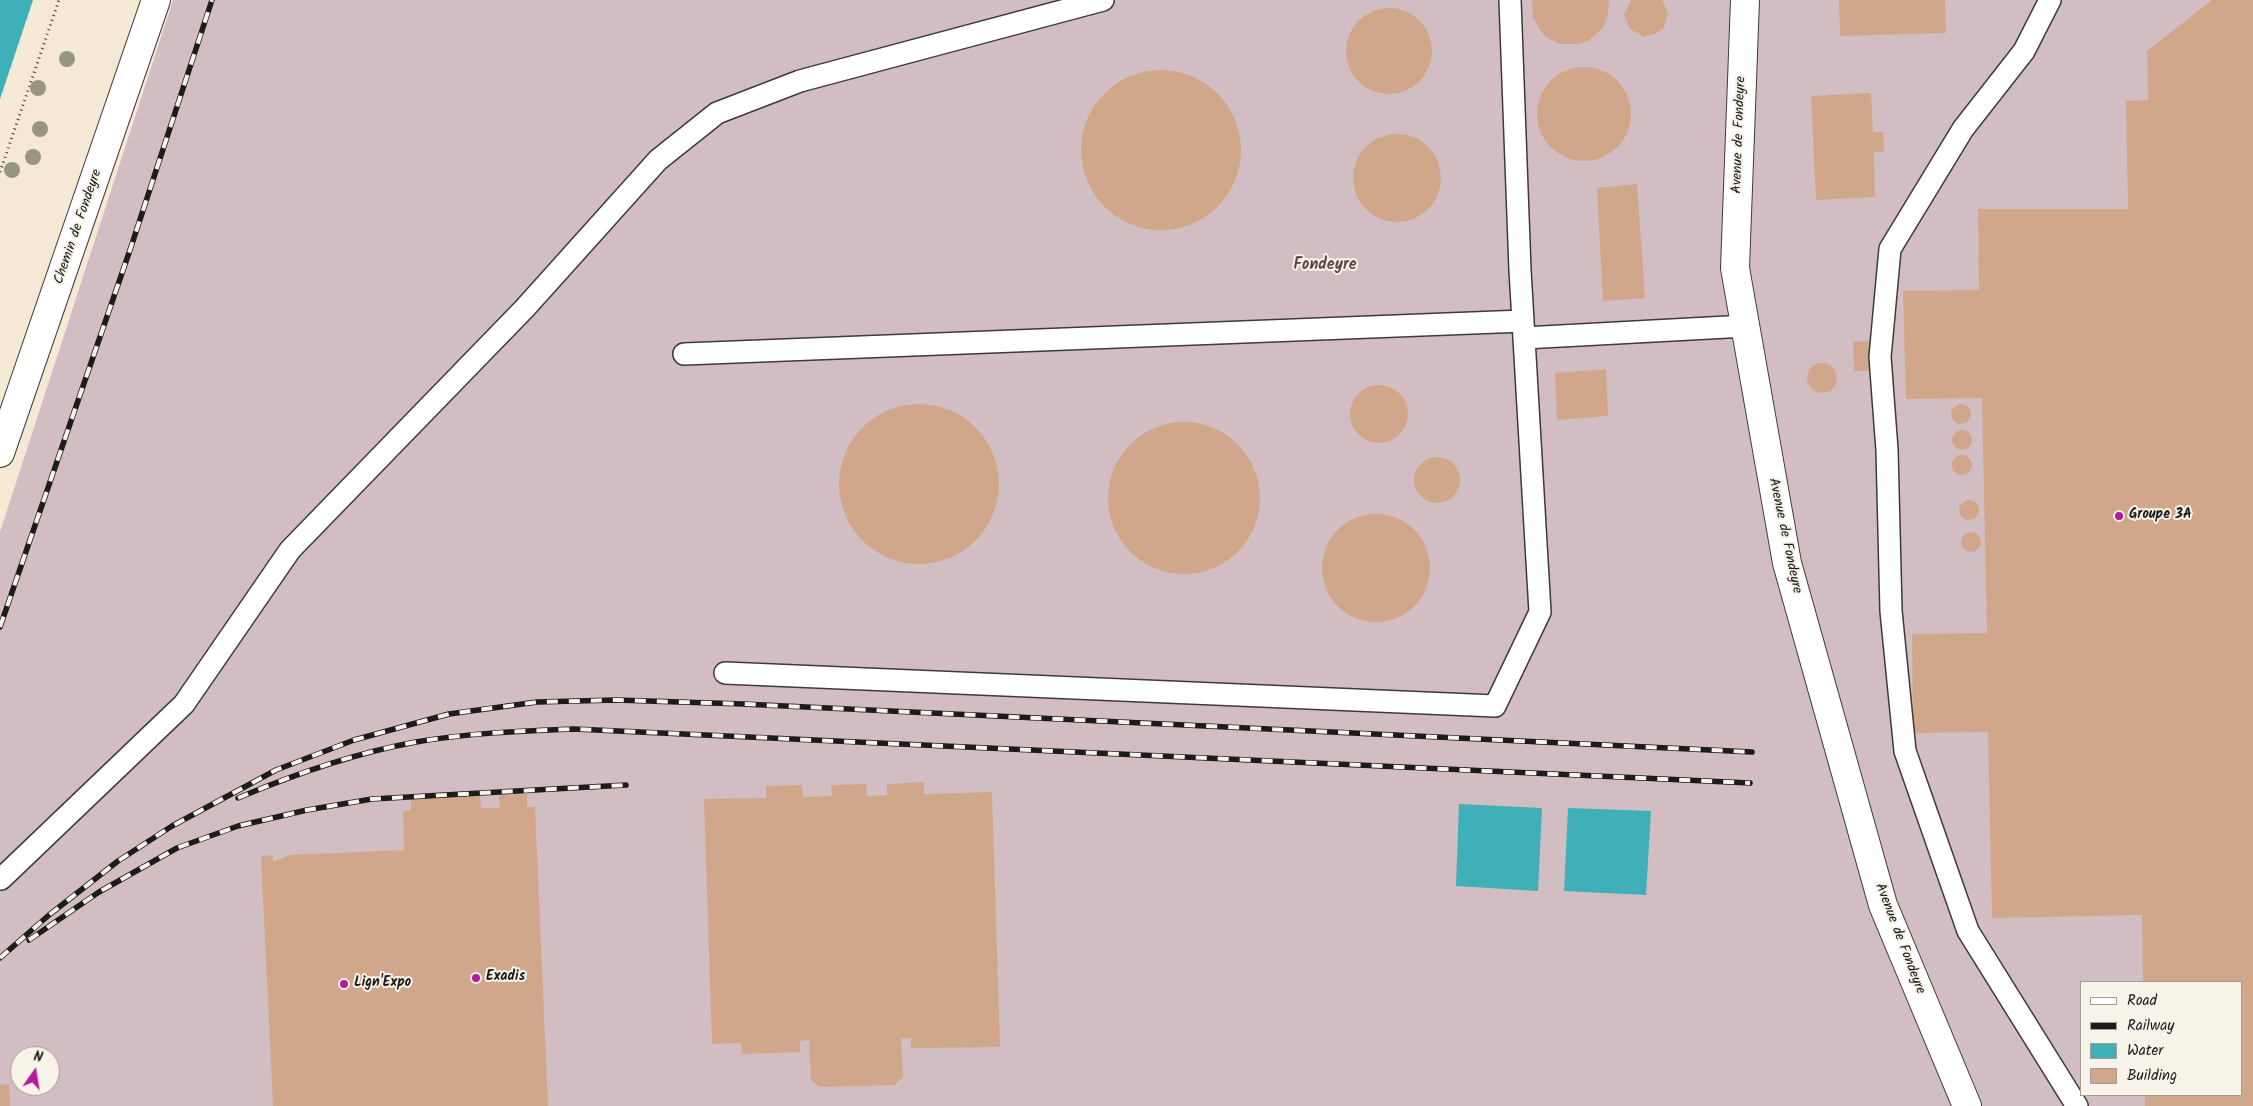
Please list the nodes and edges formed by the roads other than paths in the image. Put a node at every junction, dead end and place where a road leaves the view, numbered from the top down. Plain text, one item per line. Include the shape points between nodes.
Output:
1 (156, 0) edge
2 (1103, 0) edge
3 (1510, 0) edge
4 (1745, 0) edge
5 (2050, 0) edge
6 (1746, 326) junction
7 (1523, 330) junction
8 (684, 354) dead end
9 (0, 453) edge
10 (724, 673) dead end
11 (1, 879) edge
12 (1967, 1106) edge
13 (2077, 1106) edge

1 - 9 street, Chemin de Fondeyre
2 - 11 lane via 800,81 716,113 658,160 525,308 290,550 184,704
3 - 7 lane
4 - 6 street, Avenue de Fondeyre via 1735,268
5 - 13 lane via 2024,51 1963,129 1890,249 1880,358 1887,450 1891,611 1905,751 1968,931
6 - 7 lane
6 - 12 street, Avenue de Fondeyre via 1787,563 1883,905
7 - 8 lane
7 - 10 lane via 1540,612 1495,706

